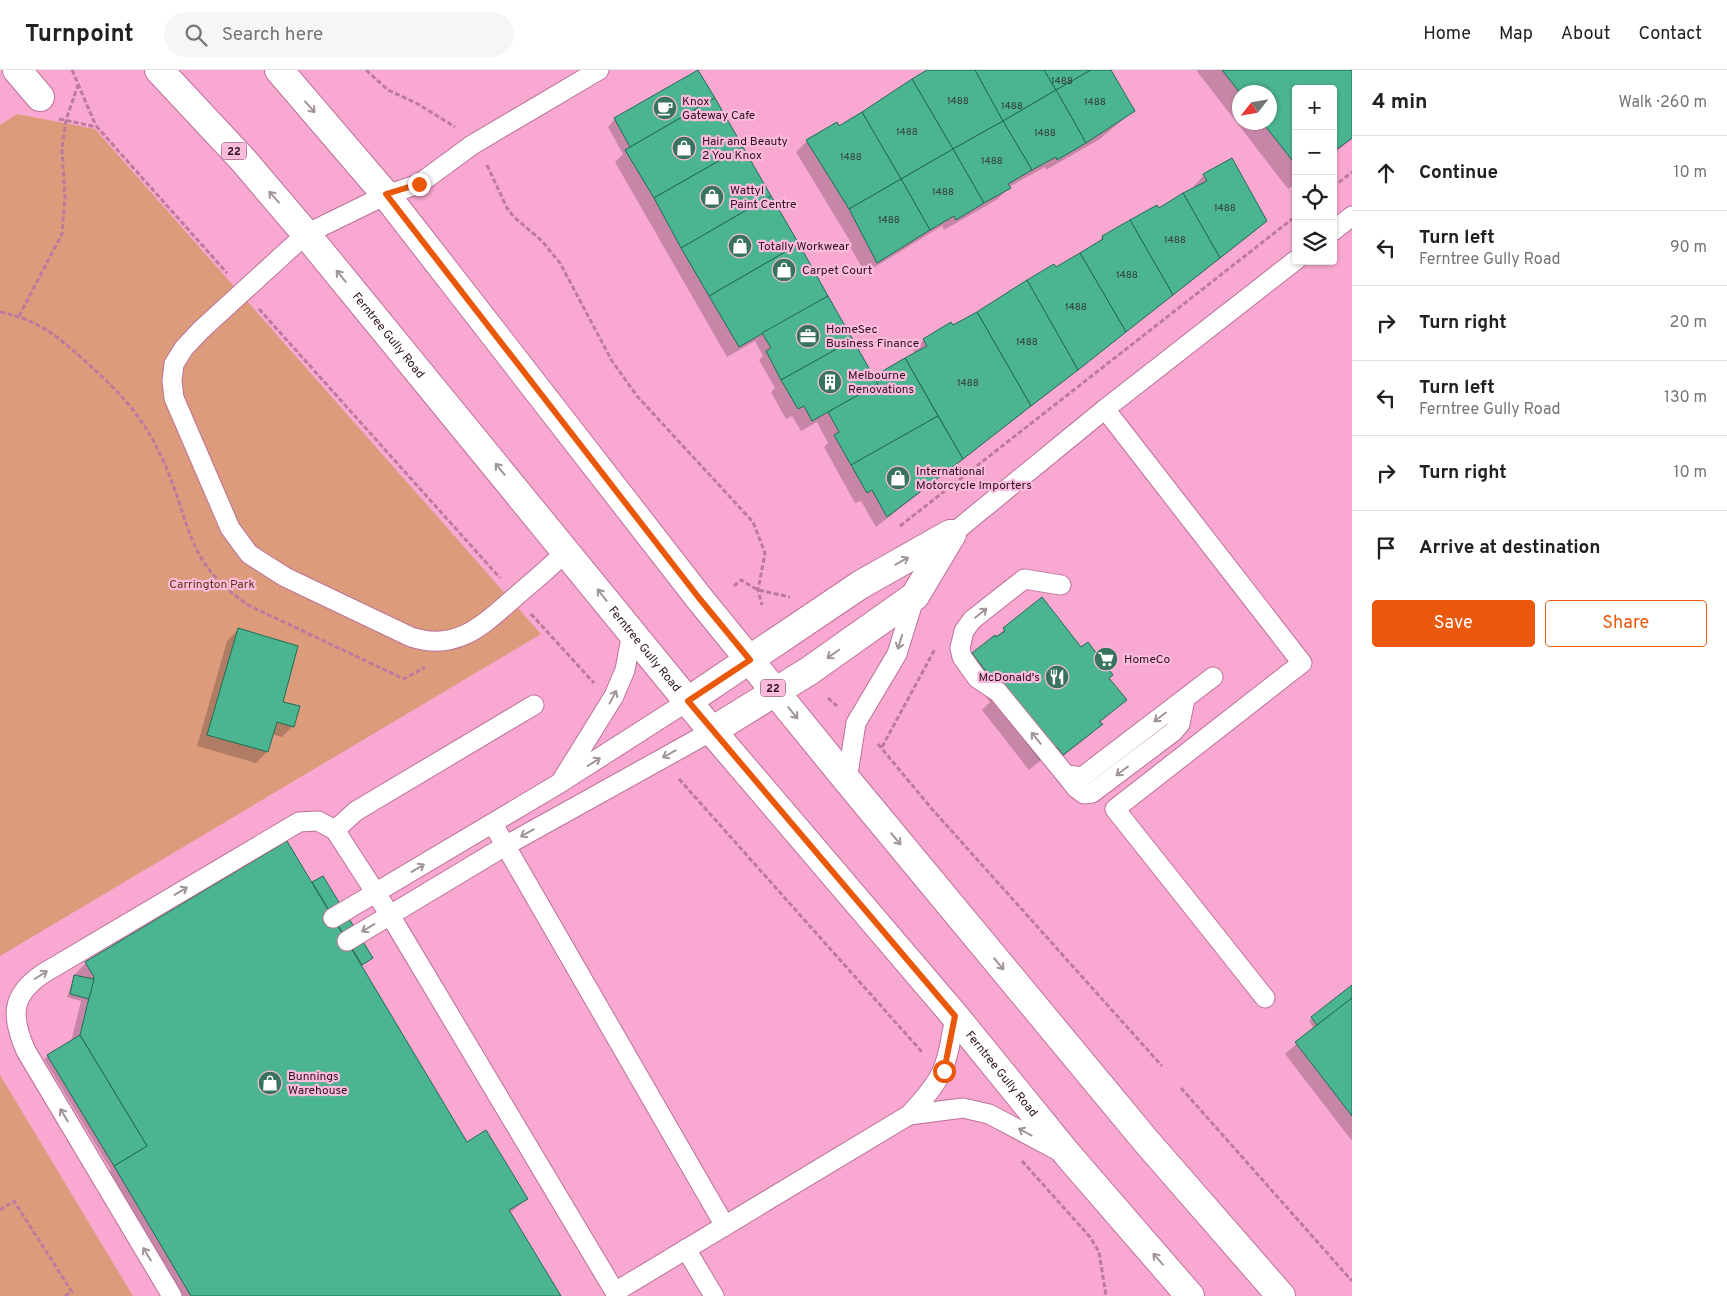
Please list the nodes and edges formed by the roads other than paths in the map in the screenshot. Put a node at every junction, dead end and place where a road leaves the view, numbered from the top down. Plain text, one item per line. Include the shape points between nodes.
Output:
1 (17, 70) edge
2 (159, 70) edge
3 (278, 70) edge
4 (599, 70) edge
5 (40, 96) dead end
6 (386, 194) junction
7 (1352, 216) edge
8 (1337, 228) edge
9 (306, 234) junction
10 (1292, 263) edge
11 (1105, 409) junction
12 (952, 534) junction
13 (567, 551) junction
14 (1061, 585) dead end
15 (915, 596) junction
16 (632, 633) junction
17 (750, 660) junction
18 (1213, 677) dead end
19 (776, 691) junction
20 (688, 701) junction
21 (534, 705) dead end
22 (712, 731) junction
23 (847, 780) junction
24 (560, 783) junction
25 (492, 824) junction
26 (335, 830) junction
27 (505, 846) junction
28 (376, 893) junction
29 (390, 915) junction
30 (334, 918) dead end
31 (347, 941) dead end
32 (1265, 998) dead end
33 (955, 1016) junction
34 (909, 1115) junction
35 (1068, 1155) junction
36 (725, 1226) junction
37 (686, 1249) junction
38 (172, 1296) edge
39 (714, 1296) edge
40 (1190, 1296) edge
41 (1281, 1296) edge

1 - 5 main road
9 -> 2 main road, Ferntree Gully Road / 22 via 244,161
3 -> 6 main road, 22
4 - 6 lane via 472,145 419,184
6 - 9 lane
6 - 17 main road, 22
7 - 8 lane
13 -> 9 main road, Ferntree Gully Road / 22
9 - 13 lane via 201,330 174,364 174,398 238,541 257,560 284,577 411,637 436,642 460,638 481,628
10 - 11 lane
11 - 12 lane
11 - 32 lane via 1302,664 1115,809
12 - 15 main road
17 -> 12 main road via 860,586
16 -> 13 main road, Ferntree Gully Road / 22
18 -> 14 lane via 1082,777 1065,774 998,692 977,678 962,657 960,648 964,631 972,620 1024,578
15 -> 19 main road
15 -> 23 lane via 897,654 856,723
16 - 20 main road, Ferntree Gully Road / 22
24 -> 16 lane via 614,696 625,670
17 - 19 main road, 22
17 - 20 main road
19 - 22 main road
19 -> 23 main road, 22
20 - 22 main road, Ferntree Gully Road / 22
24 -> 20 lane
21 - 26 lane via 356,811
22 -> 27 lane
22 - 33 main road, Ferntree Gully Road / 22
23 -> 41 main road, 22 via 1146,1141
24 - 25 lane
25 - 27 lane
28 -> 25 lane
26 - 28 lane
38 -> 26 lane via 26,1051 16,1026 18,999 23,990 44,973 299,822 318,821
27 - 29 lane
27 - 36 lane
28 - 29 lane
28 - 30 lane
29 -> 31 lane
29 - 37 lane via 615,1292
33 - 34 lane via 948,1060 941,1078
33 - 35 main road, Ferntree Gully Road / 22
35 -> 34 lane via 989,1114 963,1108
34 - 36 lane
40 -> 35 main road, Ferntree Gully Road / 22
36 - 37 lane
37 - 39 lane

